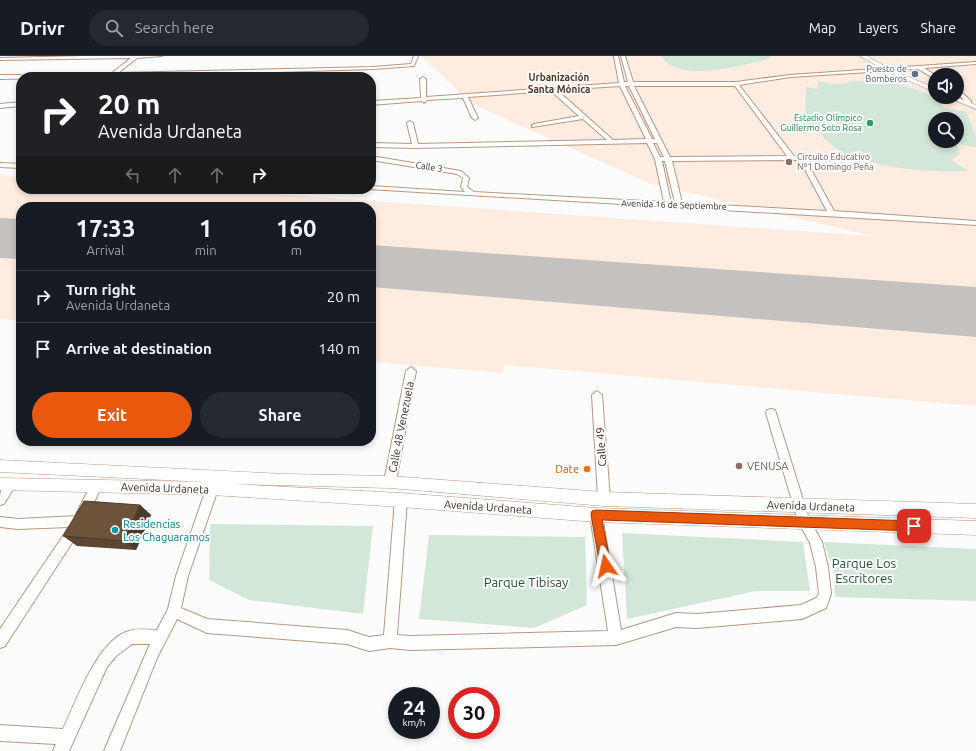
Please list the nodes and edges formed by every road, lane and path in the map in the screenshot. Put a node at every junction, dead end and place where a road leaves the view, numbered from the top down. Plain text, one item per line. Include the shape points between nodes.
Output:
1 (42, 56) edge
2 (136, 56) edge
3 (160, 56) edge
4 (416, 56) edge
5 (616, 56) edge
6 (623, 56) edge
7 (863, 56) edge
8 (871, 56) edge
9 (0, 58) edge
10 (976, 63) edge
11 (919, 68) junction
12 (896, 69) junction
13 (888, 70) junction
14 (117, 72) edge
15 (330, 72) edge
16 (928, 73) edge
17 (0, 77) edge
18 (16, 77) edge
19 (423, 79) dead end
20 (928, 83) edge
21 (622, 84) junction
22 (736, 84) junction
23 (631, 85) junction
24 (928, 87) edge
25 (552, 89) junction
26 (964, 96) edge
27 (465, 97) junction
28 (424, 100) junction
29 (964, 102) edge
30 (376, 103) edge
31 (973, 103) edge
32 (16, 104) edge
33 (0, 106) edge
34 (976, 107) edge
35 (584, 117) junction
36 (475, 118) dead end
37 (410, 122) dead end
38 (534, 126) dead end
39 (650, 141) junction
40 (659, 141) junction
41 (612, 142) junction
42 (376, 145) edge
43 (415, 146) junction
44 (791, 157) junction
45 (376, 159) edge
46 (658, 159) junction
47 (668, 159) junction
48 (0, 165) edge
49 (16, 166) edge
50 (376, 188) edge
51 (472, 194) junction
52 (668, 204) junction
53 (679, 205) junction
54 (831, 212) junction
55 (976, 223) edge
56 (411, 371) dead end
57 (598, 395) dead end
58 (771, 413) dead end
59 (0, 466) edge
60 (390, 482) junction
61 (5, 484) edge
62 (96, 486) junction
63 (212, 489) junction
64 (604, 499) junction
65 (0, 500) edge
66 (401, 500) junction
67 (801, 506) junction
68 (976, 511) edge
69 (596, 515) junction
70 (79, 521) junction
71 (804, 521) junction
72 (0, 522) edge
73 (976, 528) edge
74 (174, 611) junction
75 (160, 637) junction
76 (616, 638) junction
77 (0, 641) edge
78 (390, 641) junction
79 (0, 734) edge
80 (67, 737) junction
81 (61, 751) edge
82 (112, 751) edge

1 - 9 street
2 - 3 street
2 - 9 street
2 - 14 street
4 - 15 street via 412,65 372,71
5 - 21 street
6 - 23 street
7 - 13 street
8 - 12 street
10 - 11 street
11 - 12 street
11 - 16 street
12 - 13 street
12 - 20 street
13 - 22 street via 784,77
13 - 24 street
17 - 18 street
19 - 28 street
21 - 23 street
21 - 25 street
21 - 39 street
22 - 23 street
22 - 44 street
23 - 40 street
25 - 27 street
25 - 35 street
26 - 31 street
27 - 28 street
27 - 36 street
28 - 30 street
29 - 34 street
32 - 33 street
35 - 38 street
35 - 41 street
37 - 43 street
39 - 40 street
39 - 41 street
39 - 46 street
40 - 47 street
41 - 43 street
42 - 43 street
44 - 47 street
44 - 54 street via 802,160 806,165
45 - 51 street, Calle 3 via 459,172 466,178 464,187
46 - 47 street
46 - 52 street
47 - 53 street
48 - 49 street
50 - 51 street, Avenida 16 de Septiembre
51 - 52 street, Avenida 16 de Septiembre
52 - 53 street, Avenida 16 de Septiembre
53 - 54 street, Avenida 16 de Septiembre
54 - 55 street, Avenida 16 de Septiembre
56 - 60 street, Calle 48 Venezuela
57 - 64 street, Calle 49
58 - 67 street
59 - 60 street, Avenida Urdaneta
60 - 64 street, Avenida Urdaneta
61 - 62 street, Avenida Urdaneta
61 - 65 street
62 - 63 street, Avenida Urdaneta
62 - 70 street
63 - 66 street, Avenida Urdaneta
63 - 74 street via 182,576
64 - 67 street, Avenida Urdaneta
66 - 69 street, Avenida Urdaneta
66 - 78 street
67 - 68 street, Avenida Urdaneta
67 - 71 street
69 - 71 street, Avenida Urdaneta
69 - 76 street
70 - 72 street via 18,524
70 - 77 street
71 - 73 street, Avenida Urdaneta
71 - 76 street via 816,542 822,567 825,594 821,603 802,612 744,618 676,620
74 - 75 street
74 - 78 street via 207,626 347,637 369,644
75 - 80 street via 130,637 111,651 102,662
75 - 82 street
76 - 78 street via 411,643
79 - 80 street
80 - 81 street

